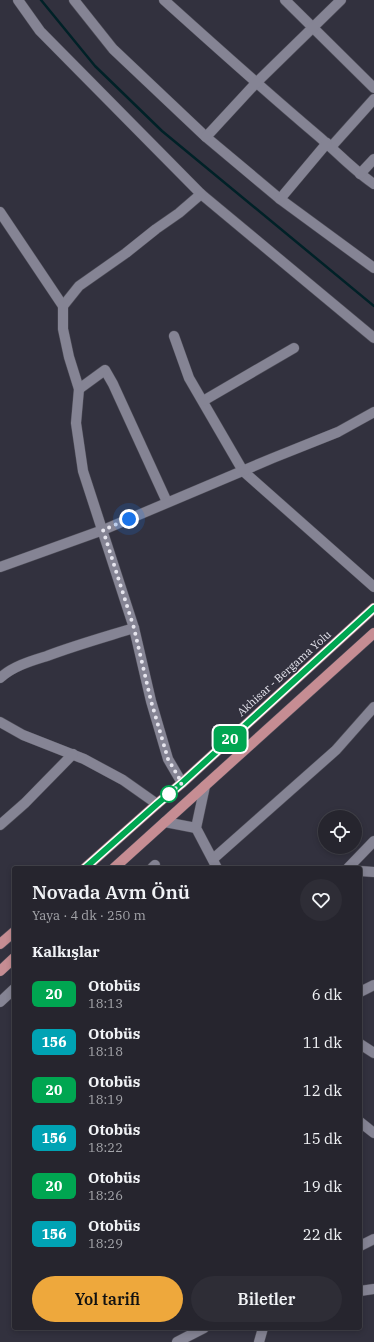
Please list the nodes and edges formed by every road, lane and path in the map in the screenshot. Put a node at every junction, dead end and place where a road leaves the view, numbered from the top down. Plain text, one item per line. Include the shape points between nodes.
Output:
1 (18, 0) edge
2 (74, 0) edge
3 (164, 0) edge
4 (285, 0) edge
5 (341, 0) edge
6 (313, 27) junction
7 (256, 83) junction
8 (374, 88) edge
9 (374, 99) edge
10 (206, 137) junction
11 (329, 145) junction
12 (374, 159) edge
13 (360, 174) junction
14 (374, 184) edge
15 (201, 194) junction
16 (280, 199) junction
17 (0, 212) edge
18 (374, 268) edge
19 (63, 306) junction
20 (174, 336) dead end
21 (374, 338) edge
22 (294, 348) dead end
23 (79, 389) junction
24 (203, 401) junction
25 (374, 412) edge
26 (243, 471) junction
27 (167, 502) junction
28 (103, 530) junction
29 (0, 567) edge
30 (374, 586) edge
31 (374, 608) edge
32 (134, 628) junction
33 (374, 633) edge
34 (0, 678) edge
35 (374, 707) edge
36 (0, 722) edge
37 (73, 754) junction
38 (182, 783) junction
39 (205, 786) junction
40 (157, 804) junction
41 (165, 822) junction
42 (0, 825) edge
43 (196, 828) junction
44 (374, 841) edge
45 (215, 864) edge
46 (87, 866) edge
47 (116, 866) edge
48 (350, 866) edge
49 (362, 871) edge
50 (374, 872) edge
51 (12, 934) edge
52 (0, 944) edge
53 (12, 960) edge
54 (0, 971) edge
55 (374, 985) edge
56 (12, 991) edge
57 (362, 991) edge
58 (0, 1002) edge
59 (362, 1045) edge
60 (374, 1053) edge
61 (362, 1124) edge
62 (374, 1133) edge
63 (374, 1239) edge
64 (362, 1245) edge
65 (374, 1289) edge
66 (362, 1291) edge
67 (200, 1330) edge
68 (262, 1330) edge
69 (177, 1342) edge
70 (259, 1342) edge

1 - 15 street via 40,31
2 - 10 street via 113,49
3 - 7 street
4 - 6 street
5 - 6 street
6 - 7 street
6 - 8 street
7 - 10 street
7 - 11 street
9 - 11 street
10 - 16 street
11 - 13 street
11 - 16 street
12 - 13 street
13 - 14 street
15 - 19 street via 79,286
15 - 21 street
16 - 18 street
17 - 19 street
19 - 23 street via 63,329 68,357
20 - 24 street via 189,378
22 - 24 street
23 - 27 street via 104,370 113,384
23 - 28 street via 76,423 83,471
24 - 26 street
25 - 26 street via 338,432
26 - 27 street
26 - 30 street
27 - 28 street
28 - 29 street
28 - 32 street
31 - 38 main road, Akhisar - Bergama Yolu
32 - 34 street via 29,662 8,671
32 - 38 street via 168,759
33 - 39 main road
35 - 45 street via 336,750
36 - 37 street via 23,735
37 - 40 street via 123,780
37 - 42 street
38 - 40 main road, Akhisar - Bergama Yolu
39 - 41 main road
39 - 43 street
40 - 46 main road, Akhisar - Bergama Yolu
41 - 43 street
41 - 47 main road
43 - 45 street
44 - 48 street
49 - 50 street
51 - 52 main road
53 - 54 main road
55 - 57 street
56 - 58 street
59 - 60 street
61 - 62 street
63 - 64 street
65 - 66 street
67 - 69 street
68 - 70 street

